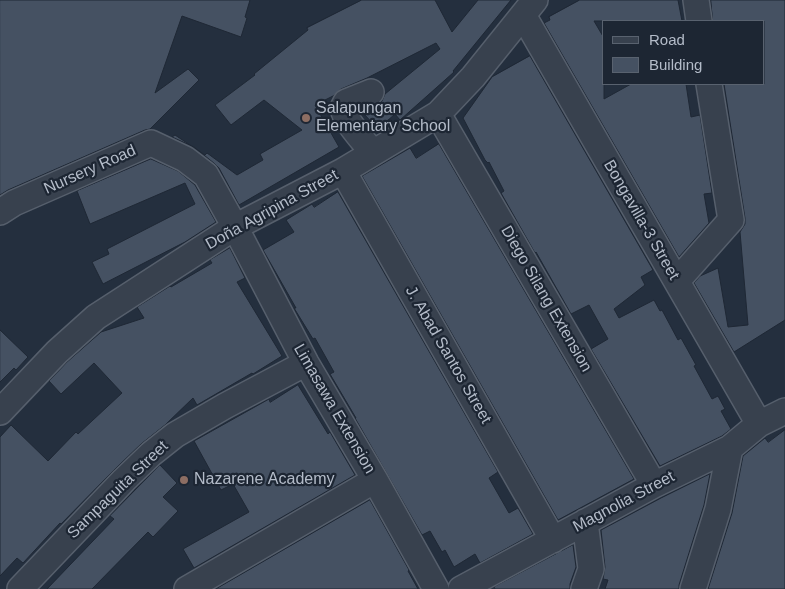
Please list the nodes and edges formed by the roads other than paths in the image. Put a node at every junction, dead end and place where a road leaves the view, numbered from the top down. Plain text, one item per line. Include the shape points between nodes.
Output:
1 (696, 0) edge
2 (529, 7) edge
3 (699, 20) edge
4 (709, 85) edge
5 (371, 92) dead end
6 (438, 114) junction
7 (373, 153) junction
8 (343, 171) junction
9 (0, 212) edge
10 (235, 227) junction
11 (677, 281) junction
12 (306, 363) junction
13 (785, 411) edge
14 (0, 412) edge
15 (759, 424) junction
16 (730, 448) junction
17 (374, 480) junction
18 (654, 484) junction
19 (586, 522) junction
20 (553, 540) junction
21 (20, 589) edge
22 (187, 589) edge
23 (436, 589) edge
24 (461, 589) edge
25 (584, 589) edge
26 (693, 589) edge

1 - 3 street
2 - 6 street, Doña Agripina Street via 473,77
2 - 11 street, Bongavilla-3 Street
4 - 11 street via 731,220
5 - 7 street via 346,102 343,108 348,122
6 - 7 street, Doña Agripina Street
6 - 18 street, Diego Silang Extension
7 - 8 street, Doña Agripina Street
8 - 10 street, Doña Agripina Street
8 - 20 street, J. Abad Santos Street
9 - 10 street, Nursery Road via 152,143 185,159 206,176
10 - 12 street, Limasawa Extension
10 - 14 street, Doña Agripina Street via 96,317 57,352
11 - 15 street, Bongavilla-3 Street
12 - 17 street, Limasawa Extension
12 - 21 street, Sampaguita Street via 175,435 151,454
13 - 15 street, Magnolia Street
15 - 16 street, Magnolia Street
16 - 18 street, Magnolia Street
16 - 26 street via 718,510
17 - 22 street
17 - 23 street, Limasawa Extension
18 - 19 street, Magnolia Street
19 - 20 street, Magnolia Street
19 - 25 street via 591,569
20 - 24 street, Magnolia Street

